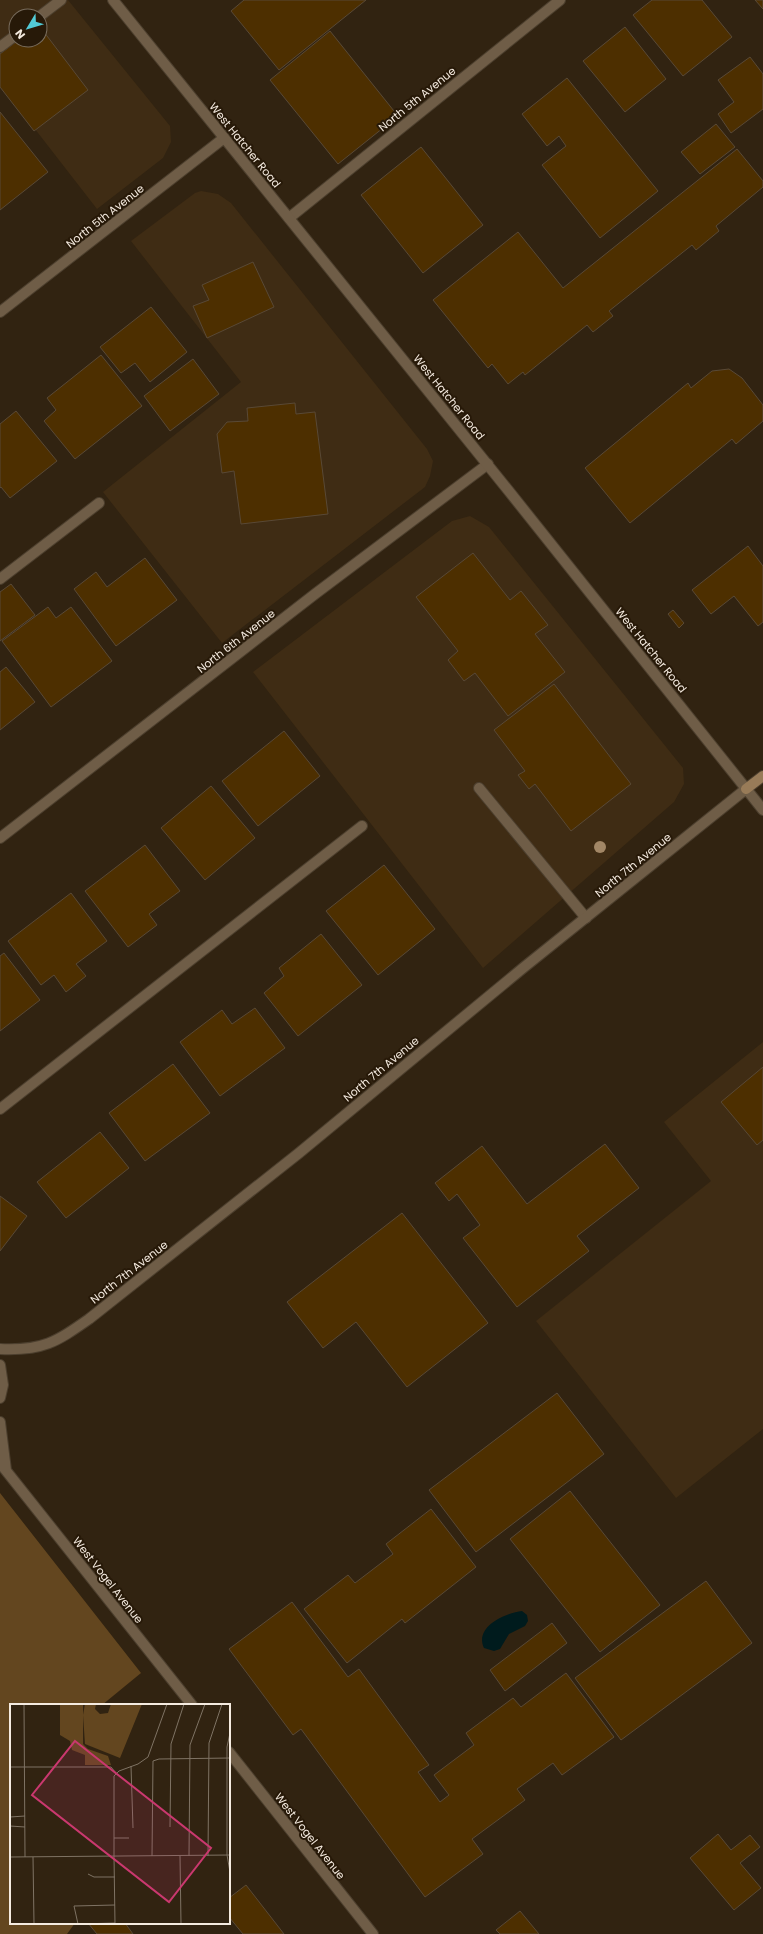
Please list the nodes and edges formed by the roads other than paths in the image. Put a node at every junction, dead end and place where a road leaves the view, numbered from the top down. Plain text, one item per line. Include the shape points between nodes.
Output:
1 (61, 0) edge
2 (113, 0) edge
3 (560, 0) edge
4 (48, 10) edge
5 (224, 138) junction
6 (289, 218) junction
7 (0, 312) edge
8 (488, 464) junction
9 (99, 502) dead end
10 (0, 579) edge
11 (763, 776) edge
12 (480, 788) dead end
13 (746, 789) junction
14 (763, 810) edge
15 (362, 826) dead end
16 (0, 838) edge
17 (586, 918) junction
18 (0, 1109) edge
19 (0, 1348) edge
20 (0, 1365) edge
21 (0, 1398) edge
22 (0, 1422) edge
23 (3, 1467) edge
24 (190, 1704) edge
25 (230, 1753) edge
26 (373, 1934) edge

1 - 4 street
2 - 5 street, West Hatcher Road
3 - 6 street, North 5th Avenue
5 - 6 street, West Hatcher Road
5 - 7 street, North 5th Avenue
6 - 8 street, West Hatcher Road
8 - 13 street, West Hatcher Road
8 - 16 street, North 6th Avenue via 315,594
9 - 10 street
11 - 13 main road, North 7th Avenue
12 - 17 street
13 - 14 street, West Hatcher Road
13 - 17 street, North 7th Avenue
15 - 18 street
17 - 19 street, North 7th Avenue via 299,1153 90,1319 61,1339 42,1347 20,1350
20 - 21 street via 3,1384
22 - 23 street, West Vogel Avenue
23 - 24 street, West Vogel Avenue
25 - 26 street, West Vogel Avenue

